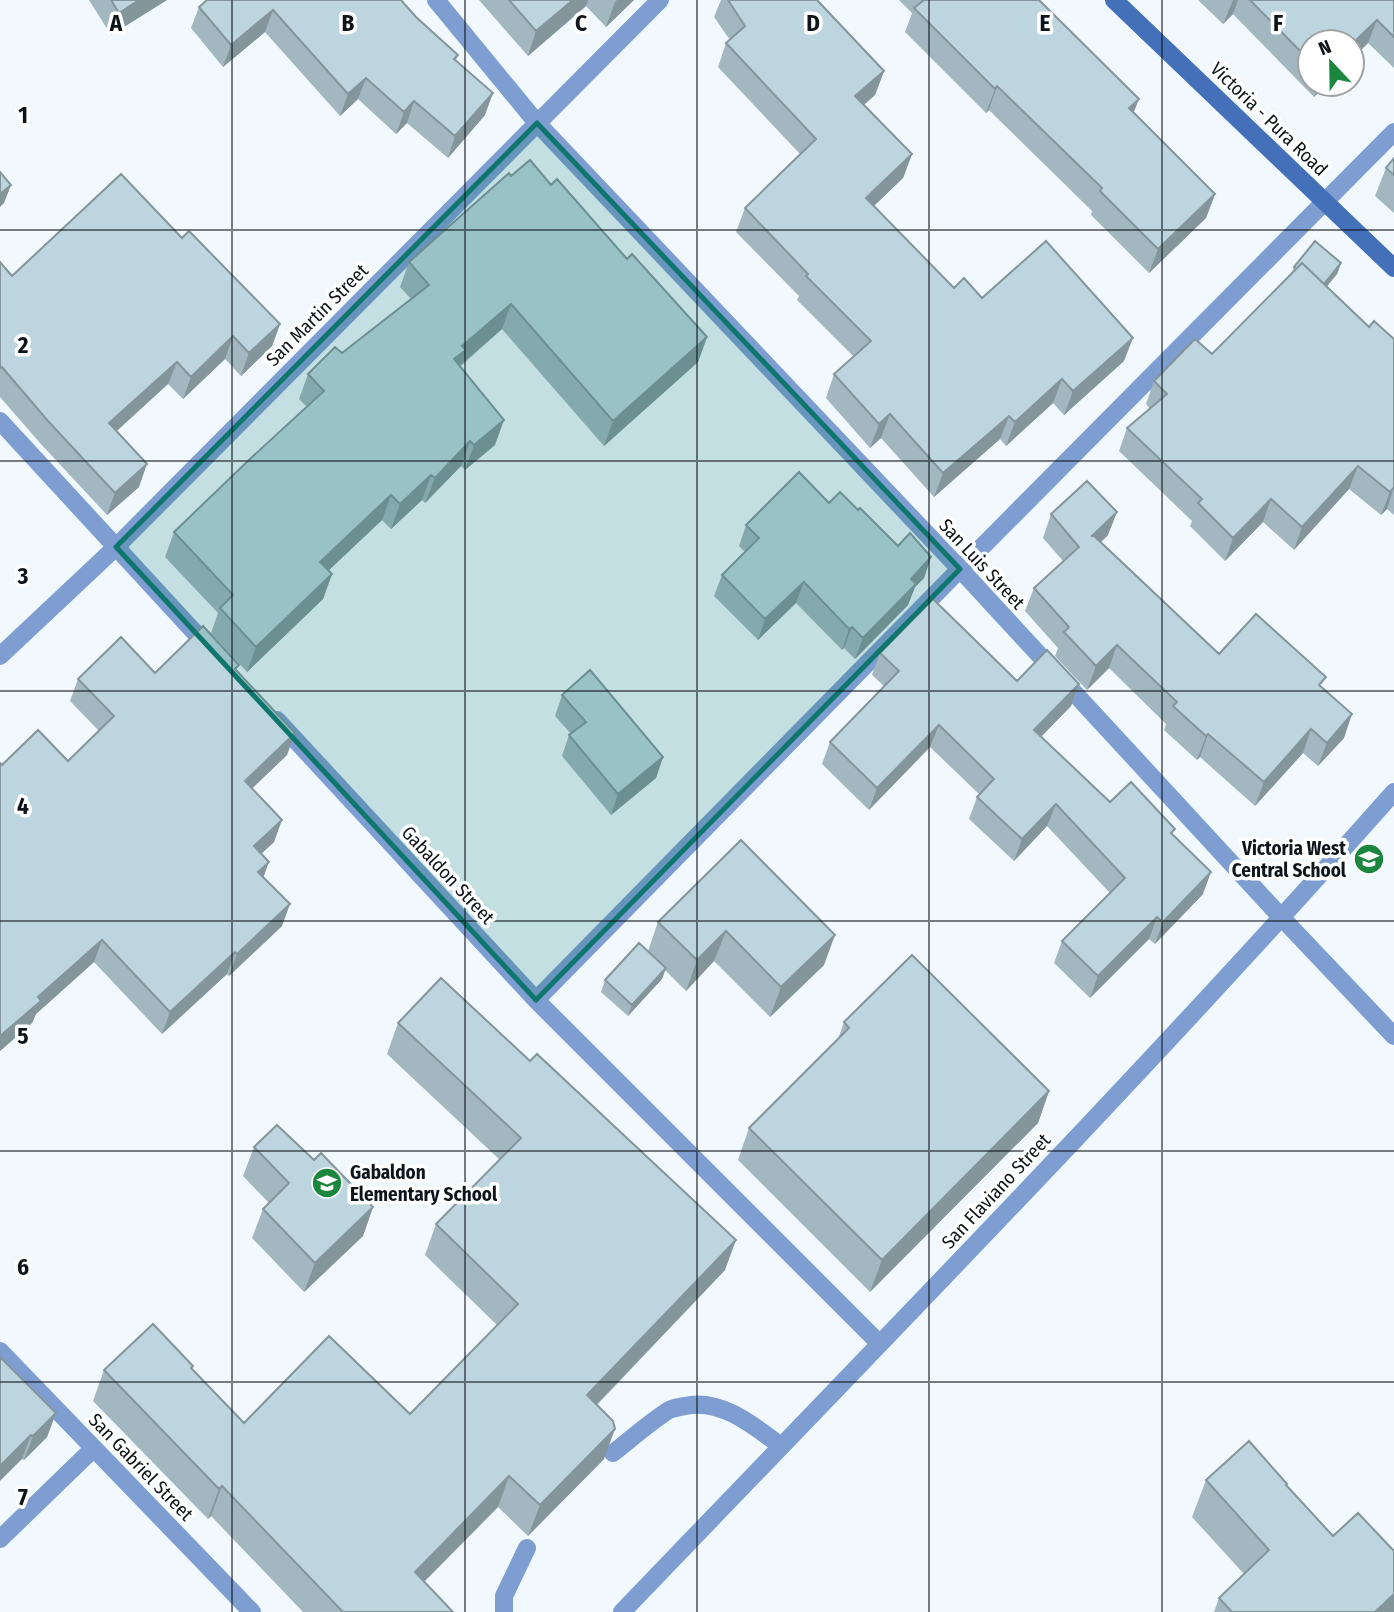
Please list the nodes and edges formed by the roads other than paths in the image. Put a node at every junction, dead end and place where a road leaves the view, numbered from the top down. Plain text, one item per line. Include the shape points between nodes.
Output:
1 (436, 0) edge
2 (660, 0) edge
3 (1114, 0) edge
4 (537, 123) junction
5 (1394, 132) edge
6 (1326, 203) junction
7 (1394, 268) edge
8 (0, 421) edge
9 (116, 547) junction
10 (960, 569) junction
11 (0, 656) edge
12 (219, 658) edge
13 (266, 708) edge
14 (1394, 792) edge
15 (1282, 918) junction
16 (536, 1000) junction
17 (1394, 1036) edge
18 (880, 1344) junction
19 (0, 1351) edge
20 (781, 1446) junction
21 (94, 1448) junction
22 (613, 1453) edge
23 (0, 1539) edge
24 (527, 1548) dead end
25 (252, 1612) edge
26 (504, 1612) edge
27 (622, 1612) edge

1 - 4 street, San Luis Street
2 - 4 street, San Martin Street
3 - 6 main road, Victoria - Pura Road
4 - 9 street, San Martin Street
4 - 10 street, San Luis Street
5 - 6 street
6 - 7 main road, Victoria - Pura Road
6 - 10 street
8 - 9 street
9 - 11 street, San Martin Street
9 - 12 street
10 - 15 street, San Luis Street
10 - 16 street
13 - 16 street, Gabaldon Street
14 - 15 street, San Flaviano Street
15 - 17 street, San Luis Street
15 - 18 street, San Flaviano Street
16 - 18 street, Gabaldon Street
18 - 20 street, San Flaviano Street
19 - 21 street, San Gabriel Street
20 - 22 street via 730,1412 695,1404 671,1409
20 - 27 street, San Flaviano Street
21 - 23 street
21 - 25 street, San Gabriel Street
24 - 26 street via 503,1596

